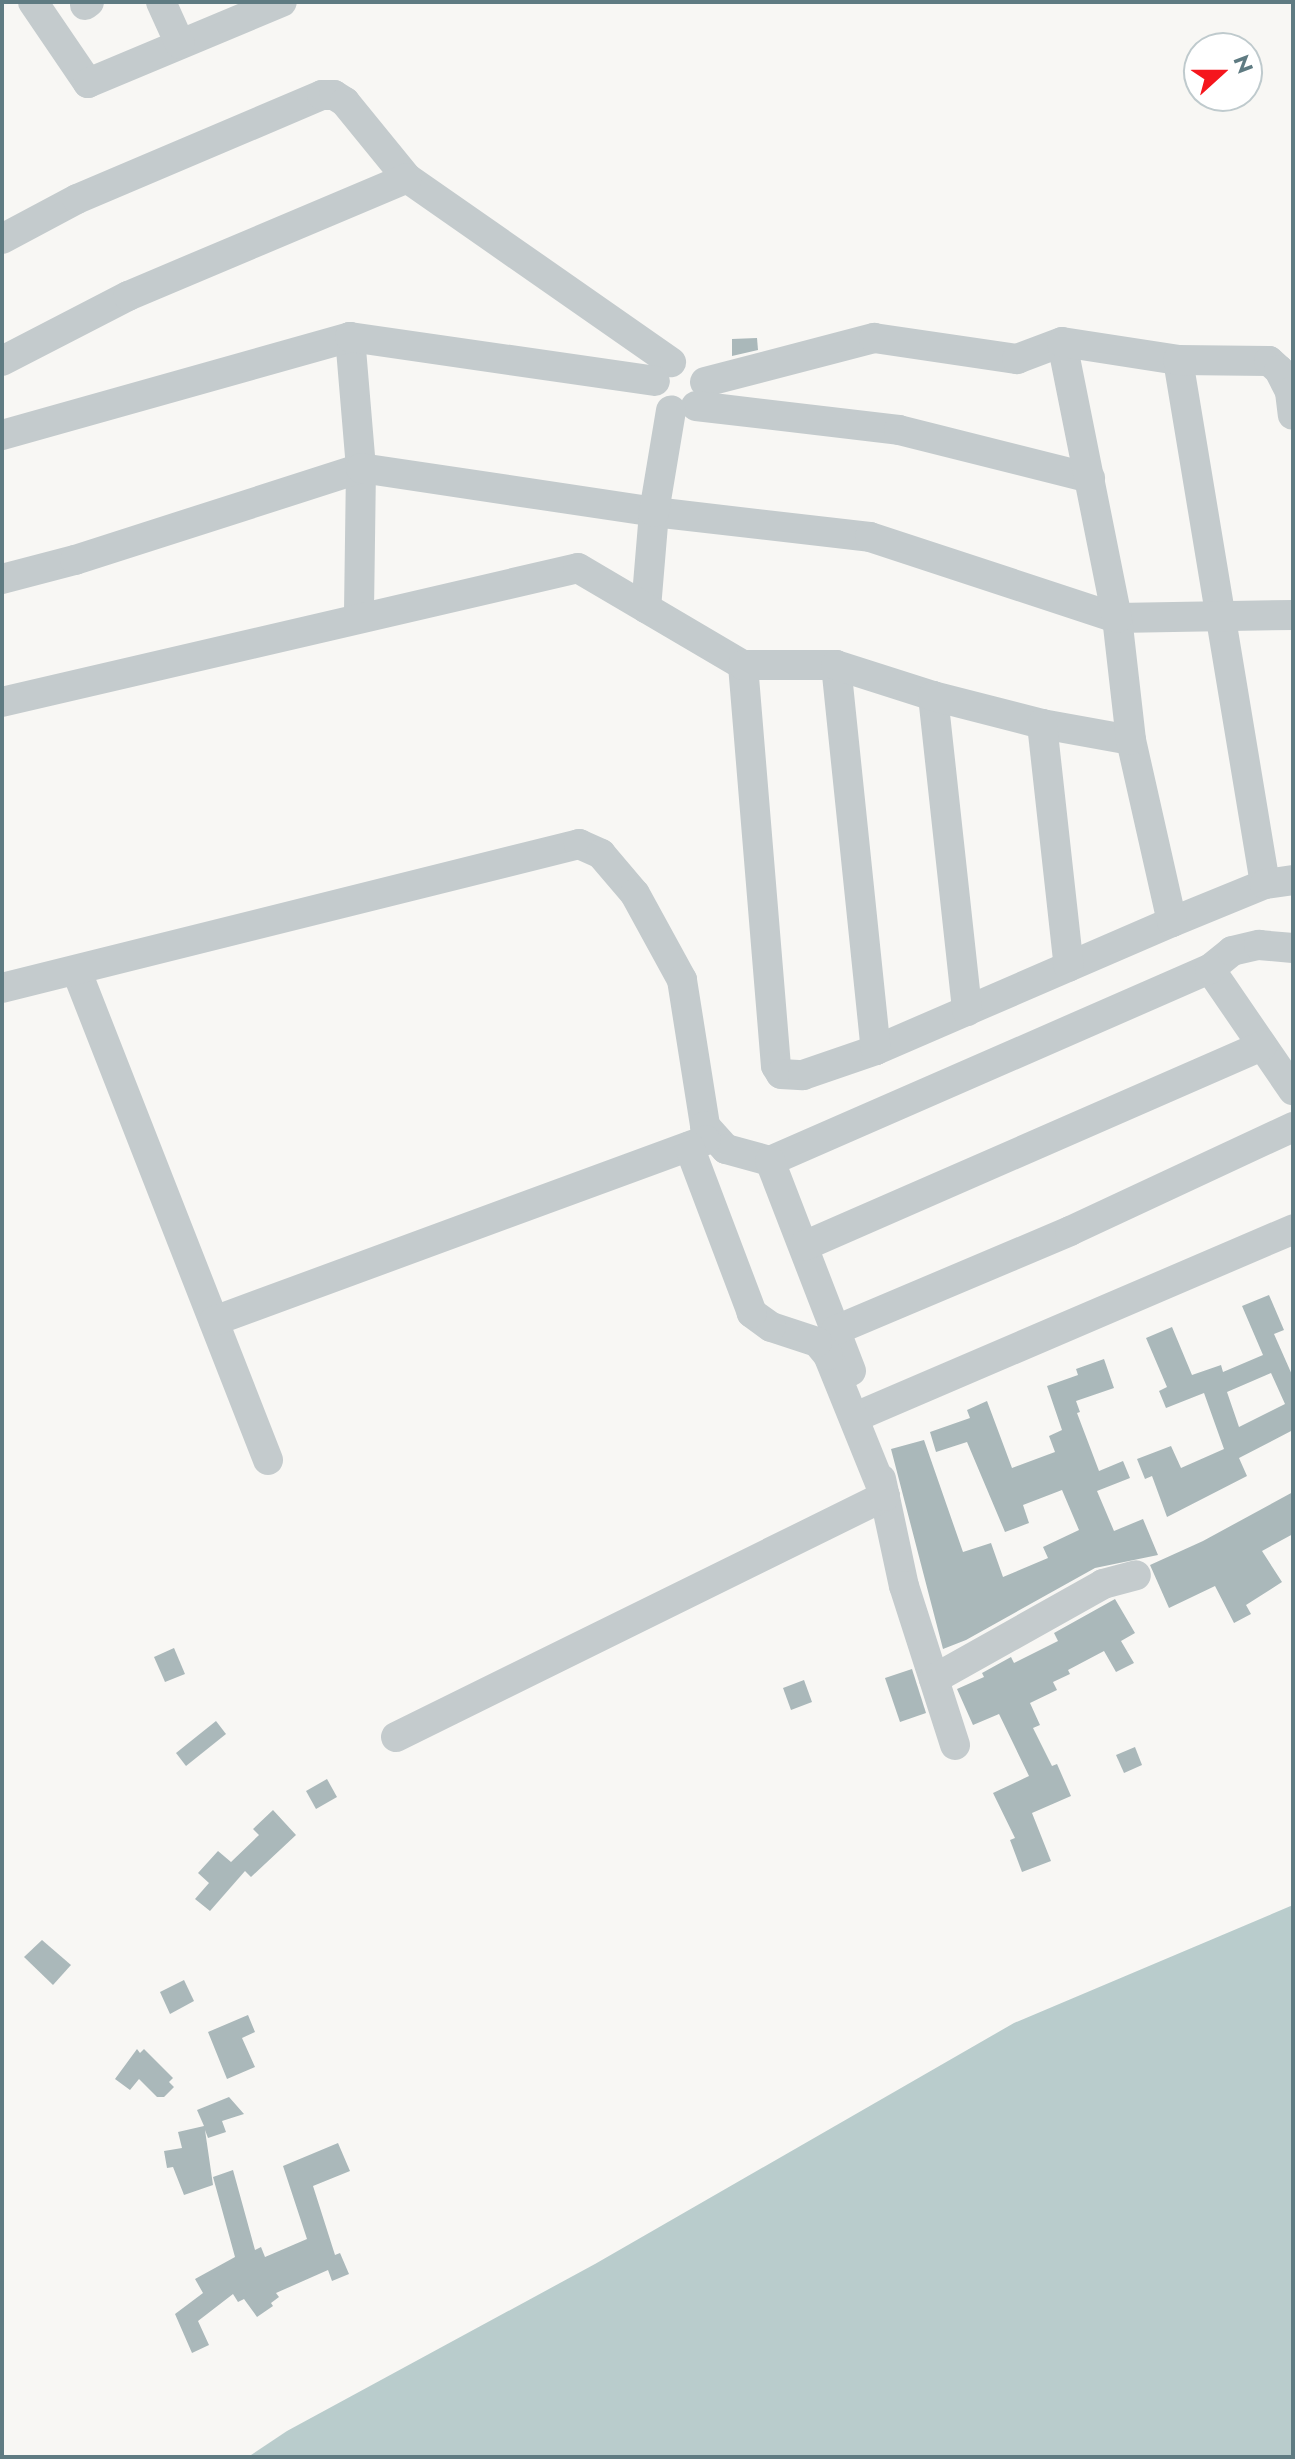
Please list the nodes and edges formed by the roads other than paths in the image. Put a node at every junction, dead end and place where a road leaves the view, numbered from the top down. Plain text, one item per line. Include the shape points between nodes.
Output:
1 (33, 2) edge
2 (161, 2) edge
3 (282, 2) edge
4 (180, 44) junction
5 (407, 178) junction
6 (2, 239) edge
7 (350, 337) junction
8 (1062, 342) junction
9 (1178, 360) junction
10 (2, 361) edge
11 (663, 371) junction
12 (690, 399) junction
13 (1293, 415) edge
14 (2, 435) edge
15 (361, 468) junction
16 (1090, 478) junction
17 (654, 512) junction
18 (2, 579) edge
19 (646, 608) junction
20 (1293, 615) edge
21 (359, 618) junction
22 (1117, 618) junction
23 (1222, 618) junction
24 (743, 665) junction
25 (836, 665) junction
26 (933, 696) junction
27 (2, 702) edge
28 (1042, 724) junction
29 (1131, 740) junction
30 (1279, 882) edge
31 (1172, 922) junction
32 (1293, 948) edge
33 (1069, 967) junction
34 (1210, 969) junction
35 (77, 972) junction
36 (2, 988) edge
37 (967, 1011) junction
38 (1262, 1046) junction
39 (876, 1050) junction
40 (1293, 1090) edge
41 (1293, 1127) edge
42 (702, 1141) junction
43 (770, 1161) junction
44 (1293, 1229) edge
45 (804, 1246) junction
46 (214, 1321) junction
47 (836, 1330) junction
48 (867, 1412) junction
49 (268, 1460) dead end
50 (885, 1496) junction
51 (1136, 1575) dead end
52 (934, 1679) junction
53 (396, 1737) dead end
54 (955, 1745) dead end

1 - 4 street via 88,83
2 - 4 street
3 - 4 street
5 - 6 street via 345,102 322,95 77,199
5 - 10 street via 128,296
5 - 11 street
7 - 11 street
7 - 14 street
7 - 15 street
8 - 9 street
8 - 12 street via 1017,359 874,338
8 - 16 street
9 - 13 street via 1269,361 1290,392
9 - 23 street
11 - 12 street via 658,398
11 - 12 street via 680,360 696,366
12 - 16 street via 899,430
12 - 17 street
15 - 17 street
15 - 18 street
15 - 21 street
16 - 22 street
17 - 19 street
17 - 22 street via 870,537
19 - 21 street via 578,568
19 - 24 street
20 - 23 street
21 - 27 street
22 - 23 street
22 - 29 street
23 - 30 street
24 - 25 street
24 - 39 street via 776,1066 781,1074 793,1077
25 - 26 street
25 - 39 street
26 - 28 street
26 - 37 street
28 - 29 street
28 - 33 street
29 - 31 street
30 - 31 street
31 - 33 street
32 - 34 street via 1259,945 1232,951
33 - 37 street
34 - 38 street
34 - 43 street
35 - 36 street
35 - 42 street via 579,844 601,854 635,894 682,980 705,1126
35 - 46 street
37 - 39 street
38 - 40 street
38 - 45 street
41 - 47 street via 1070,1231
42 - 43 street
42 - 46 street
42 - 50 street via 752,1313 771,1327 817,1342 828,1355
43 - 45 street
44 - 48 street
45 - 47 street
46 - 49 street
47 - 48 street
48 - 50 street
50 - 52 street via 904,1586
50 - 53 street
51 - 52 street via 1103,1584
52 - 54 street

